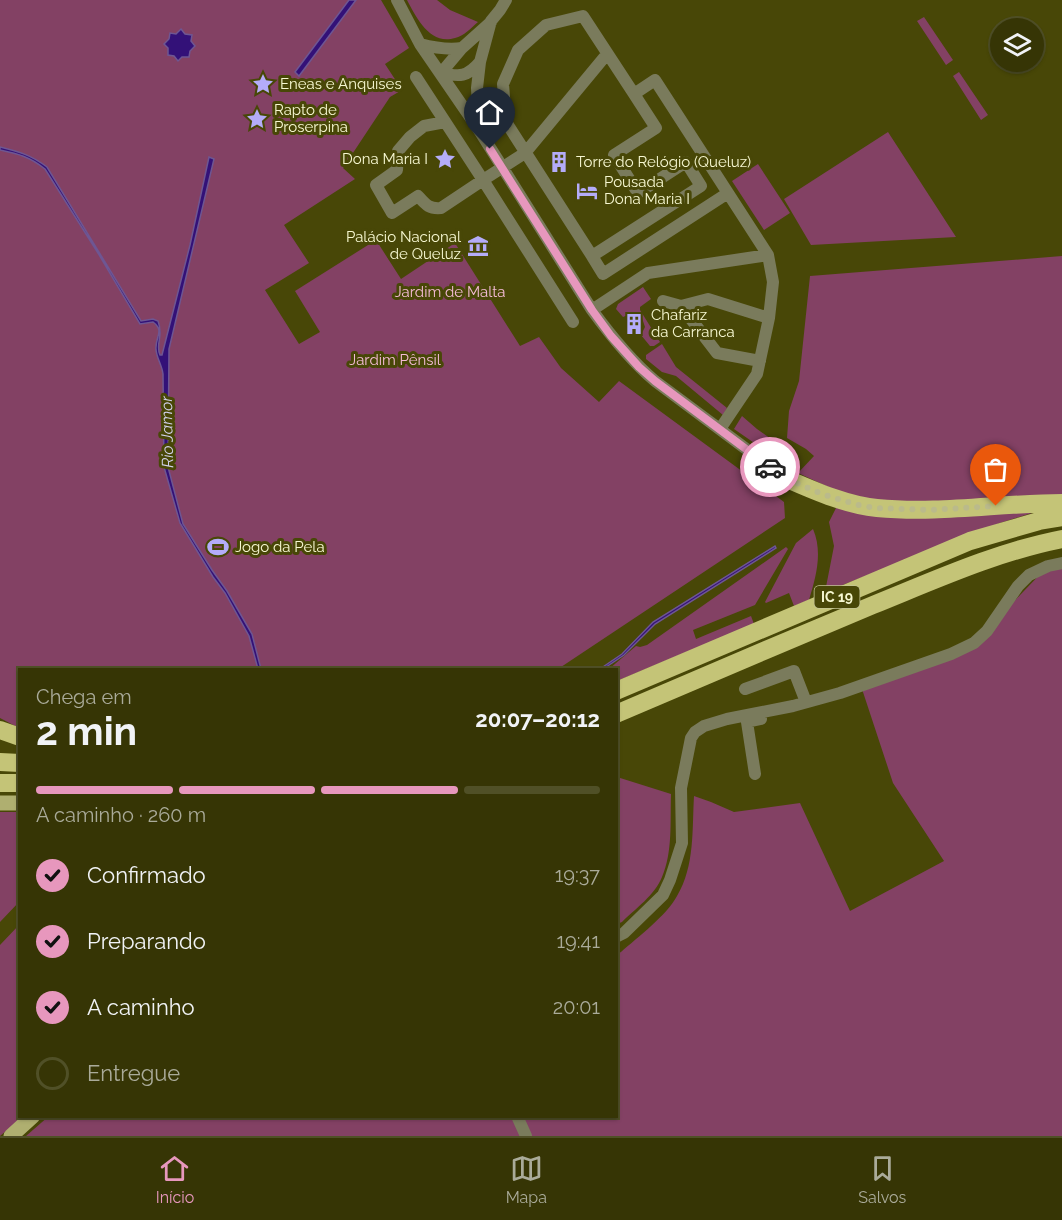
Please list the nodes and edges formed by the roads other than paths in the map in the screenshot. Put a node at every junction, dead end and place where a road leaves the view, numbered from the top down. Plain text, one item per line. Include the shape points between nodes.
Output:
1 (397, 0) edge
2 (506, 0) edge
3 (491, 21) junction
4 (420, 44) junction
5 (462, 48) junction
6 (607, 54) junction
7 (480, 62) junction
8 (441, 74) junction
9 (416, 77) dead end
10 (634, 94) junction
11 (445, 122) junction
12 (479, 130) junction
13 (525, 153) junction
14 (502, 168) junction
15 (483, 180) junction
16 (728, 193) junction
17 (768, 255) junction
18 (592, 256) junction
19 (663, 301) dead end
20 (681, 306) junction
21 (592, 310) junction
22 (769, 318) junction
23 (573, 322) dead end
24 (760, 361) junction
25 (720, 429) junction
26 (785, 478) joint
27 (1062, 503) edge
28 (1062, 517) edge
29 (1062, 539) edge
30 (1062, 563) edge
31 (681, 686) junction
32 (745, 689) dead end
33 (618, 690) edge
34 (806, 702) junction
35 (618, 713) edge
36 (780, 716) dead end
37 (618, 723) edge
38 (0, 730) edge
39 (18, 736) edge
40 (0, 762) edge
41 (18, 763) edge
42 (755, 774) dead end
43 (0, 783) edge
44 (18, 783) edge
45 (0, 803) edge
46 (18, 803) edge
47 (618, 936) edge
48 (31, 1118) edge
49 (518, 1118) edge
50 (11, 1136) edge
51 (526, 1136) edge

1 - 4 street
2 - 3 street
3 - 5 street
3 - 7 street
4 - 5 street via 450,50
4 - 8 street
5 - 8 street
6 - 10 street
6 - 13 street
6 - 13 street via 583,15 546,25 518,50 503,84 506,122
7 - 8 street via 462,76
7 - 12 street
8 - 12 street
9 - 11 street
10 - 16 street via 654,80
10 - 18 street via 656,128 614,156 638,193 686,162 701,186
11 - 15 street
11 - 15 street via 424,126 410,137 398,151 397,170 376,185 392,213 418,196 427,207 441,208
12 - 14 street
13 - 14 street
13 - 18 street
14 - 15 street
14 - 21 street
15 - 23 street
16 - 17 street
16 - 18 street via 603,274
17 - 21 street via 648,273
17 - 22 street via 773,282
19 - 20 street
20 - 22 street via 708,299
20 - 24 street via 717,352
21 - 25 street via 639,367
22 - 24 street
24 - 25 street via 758,374
25 - 26 street
26 - 27 highway via 822,494 876,508 930,510
28 - 33 highway, IC 19 via 970,541
29 - 31 highway, IC 19 via 979,561
30 - 34 street via 1029,575 974,643 893,675
31 - 35 highway, IC 19
31 - 37 highway
32 - 34 street via 794,671
34 - 47 street via 727,719 695,732 681,788 681,843 670,880 663,895
36 - 42 street via 747,722
38 - 39 highway
40 - 41 highway
43 - 44 highway
45 - 46 main road
48 - 50 main road
49 - 51 street

